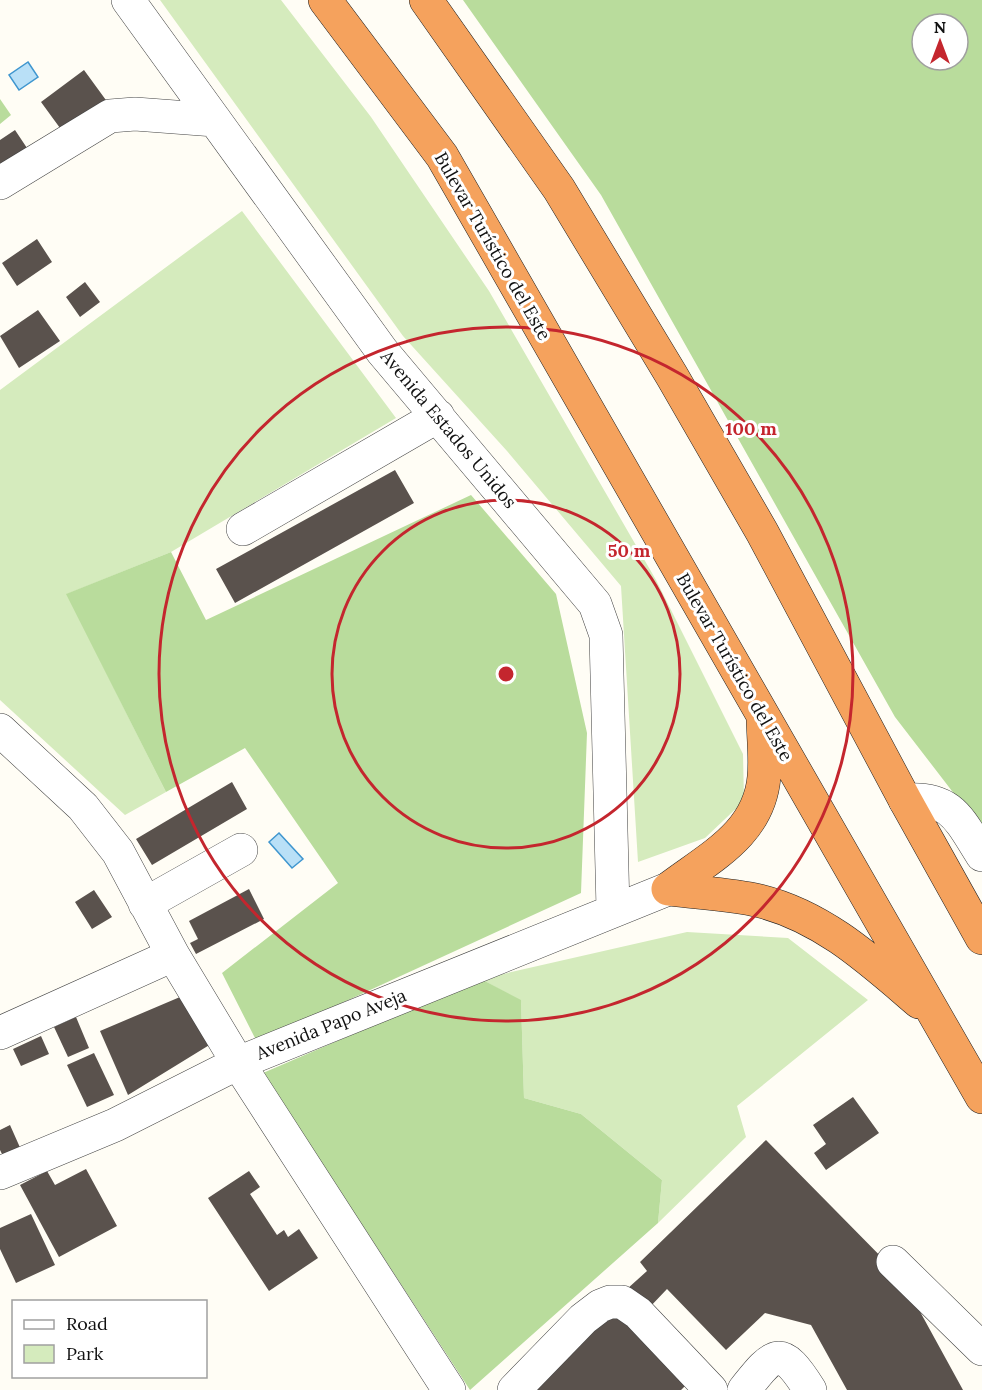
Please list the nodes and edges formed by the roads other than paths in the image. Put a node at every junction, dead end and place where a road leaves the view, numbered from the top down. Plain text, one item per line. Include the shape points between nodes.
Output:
1 (128, 0) edge
2 (325, 0) edge
3 (426, 0) edge
4 (215, 120) junction
5 (0, 183) edge
6 (438, 417) junction
7 (243, 529) dead end
8 (762, 714) junction
9 (0, 730) edge
10 (905, 800) junction
11 (241, 850) dead end
12 (982, 855) edge
13 (668, 889) junction
14 (145, 904) junction
15 (613, 909) junction
16 (982, 938) edge
17 (172, 956) junction
18 (938, 1018) junction
19 (0, 1033) edge
20 (238, 1063) junction
21 (982, 1097) edge
22 (0, 1173) edge
23 (893, 1262) dead end
24 (982, 1349) edge
25 (440, 1388) edge
26 (514, 1390) edge
27 (711, 1390) edge
28 (744, 1390) edge
29 (810, 1390) edge

1 - 4 street, Avenida Estados Unidos
2 - 8 highway, Bulevar Turístico del Este via 442,156
3 - 10 highway via 559,189 672,376 762,532
4 - 5 street via 110,116
4 - 6 street, Avenida Estados Unidos via 382,351
6 - 7 street
6 - 15 street, Avenida Estados Unidos via 595,604 606,635
8 - 13 highway via 764,776 759,803 742,834
8 - 18 highway, Bulevar Turístico del Este
9 - 14 street via 84,807 118,852
10 - 12 street via 945,804
10 - 16 highway
11 - 14 street
13 - 15 street, Avenida Papo Aveja
13 - 18 highway via 760,901 812,920 858,950
14 - 17 street
15 - 20 street, Avenida Papo Aveja
17 - 19 street
17 - 20 street
18 - 21 highway, Bulevar Turístico del Este
20 - 22 street, Avenida Papo Aveja via 115,1125
20 - 25 street
23 - 24 street
26 - 27 street via 583,1319 610,1302 622,1302 638,1313
28 - 29 street via 767,1361 774,1358 783,1358 796,1367

